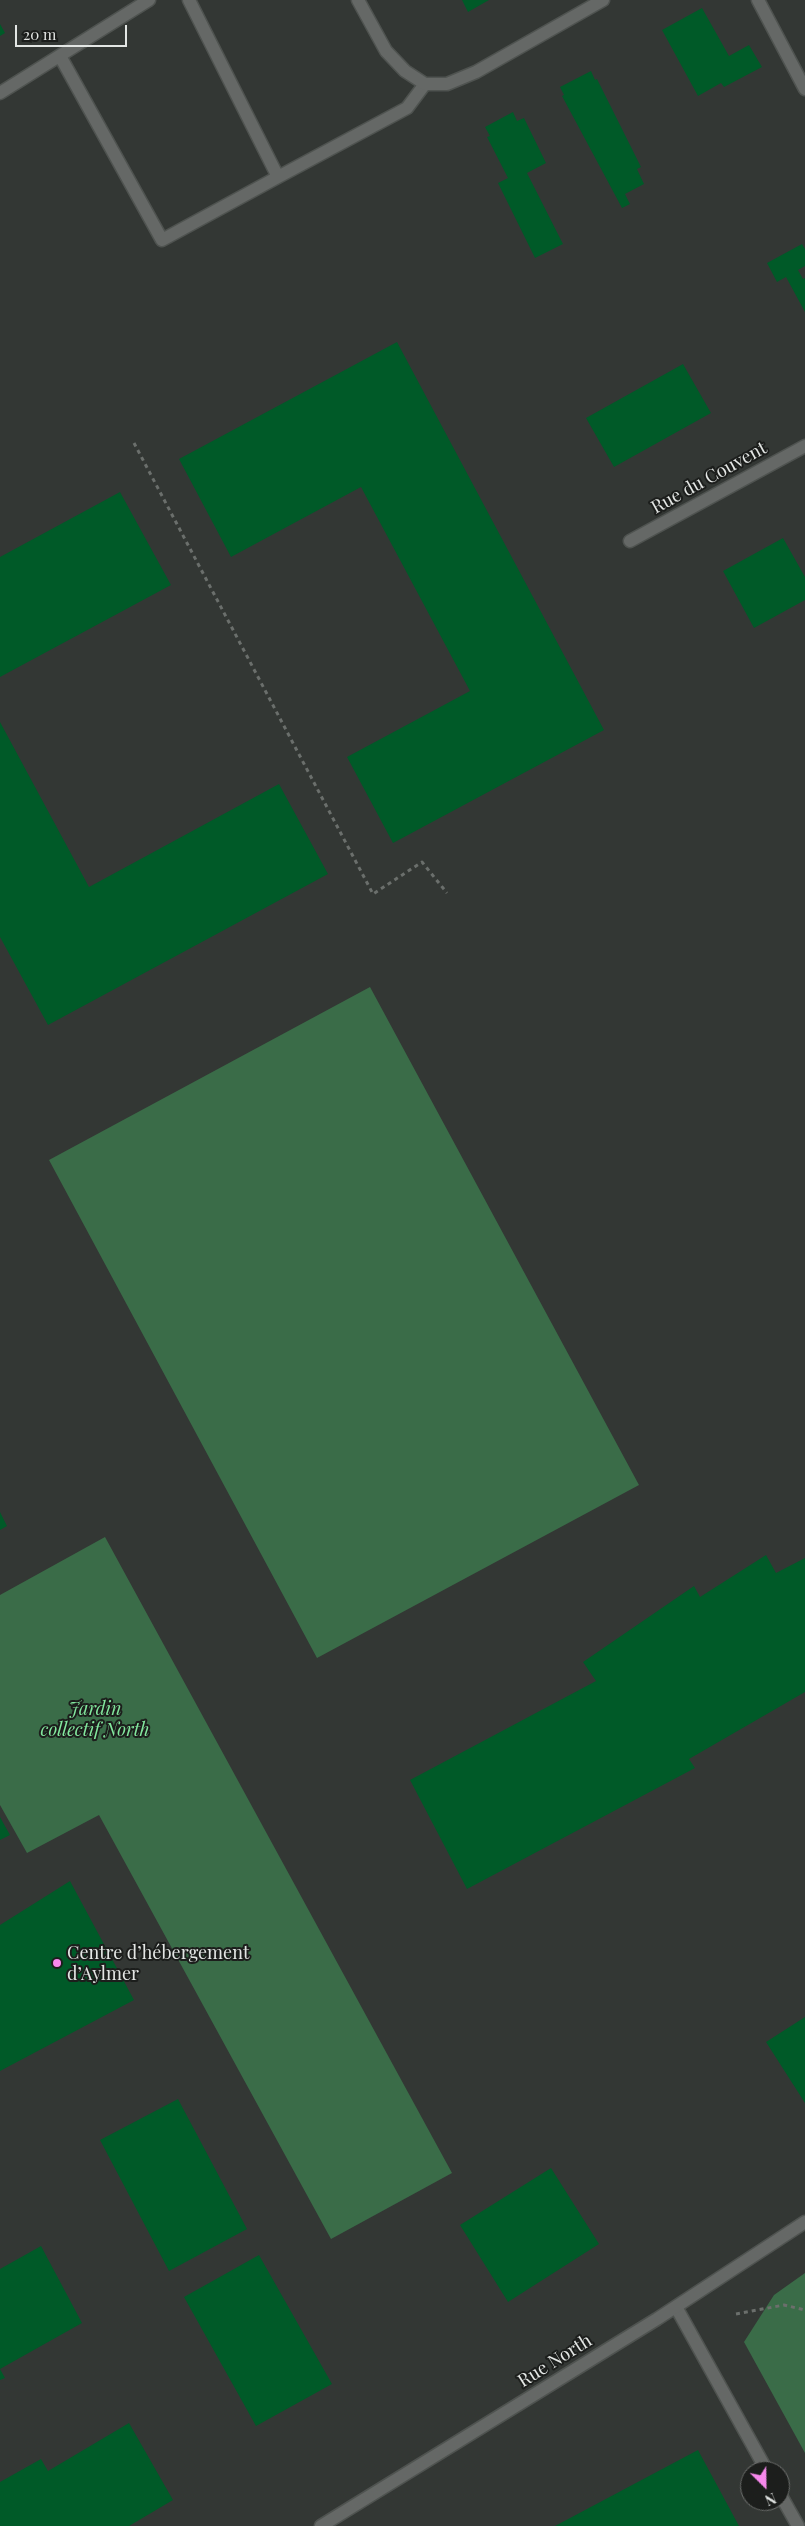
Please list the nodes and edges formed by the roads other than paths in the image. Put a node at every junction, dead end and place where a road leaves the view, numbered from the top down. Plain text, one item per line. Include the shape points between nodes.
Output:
1 (149, 0) edge
2 (189, 0) edge
3 (358, 0) edge
4 (603, 0) edge
5 (758, 0) edge
6 (60, 56) junction
7 (425, 84) junction
8 (805, 89) edge
9 (0, 93) edge
10 (278, 177) junction
11 (805, 446) edge
12 (630, 541) dead end
13 (805, 2222) edge
14 (676, 2307) junction
15 (762, 2461) edge
16 (790, 2511) edge
17 (321, 2526) edge
18 (798, 2526) edge

1 - 6 street
2 - 10 street
3 - 7 street via 386,51 404,71
4 - 7 street via 476,72 447,84
5 - 8 street
6 - 9 street
6 - 10 street via 162,240
7 - 10 street via 408,108
11 - 12 street, Rue du Couvent
13 - 14 street, Rue North
14 - 15 street
14 - 17 street, Rue North
16 - 18 street

